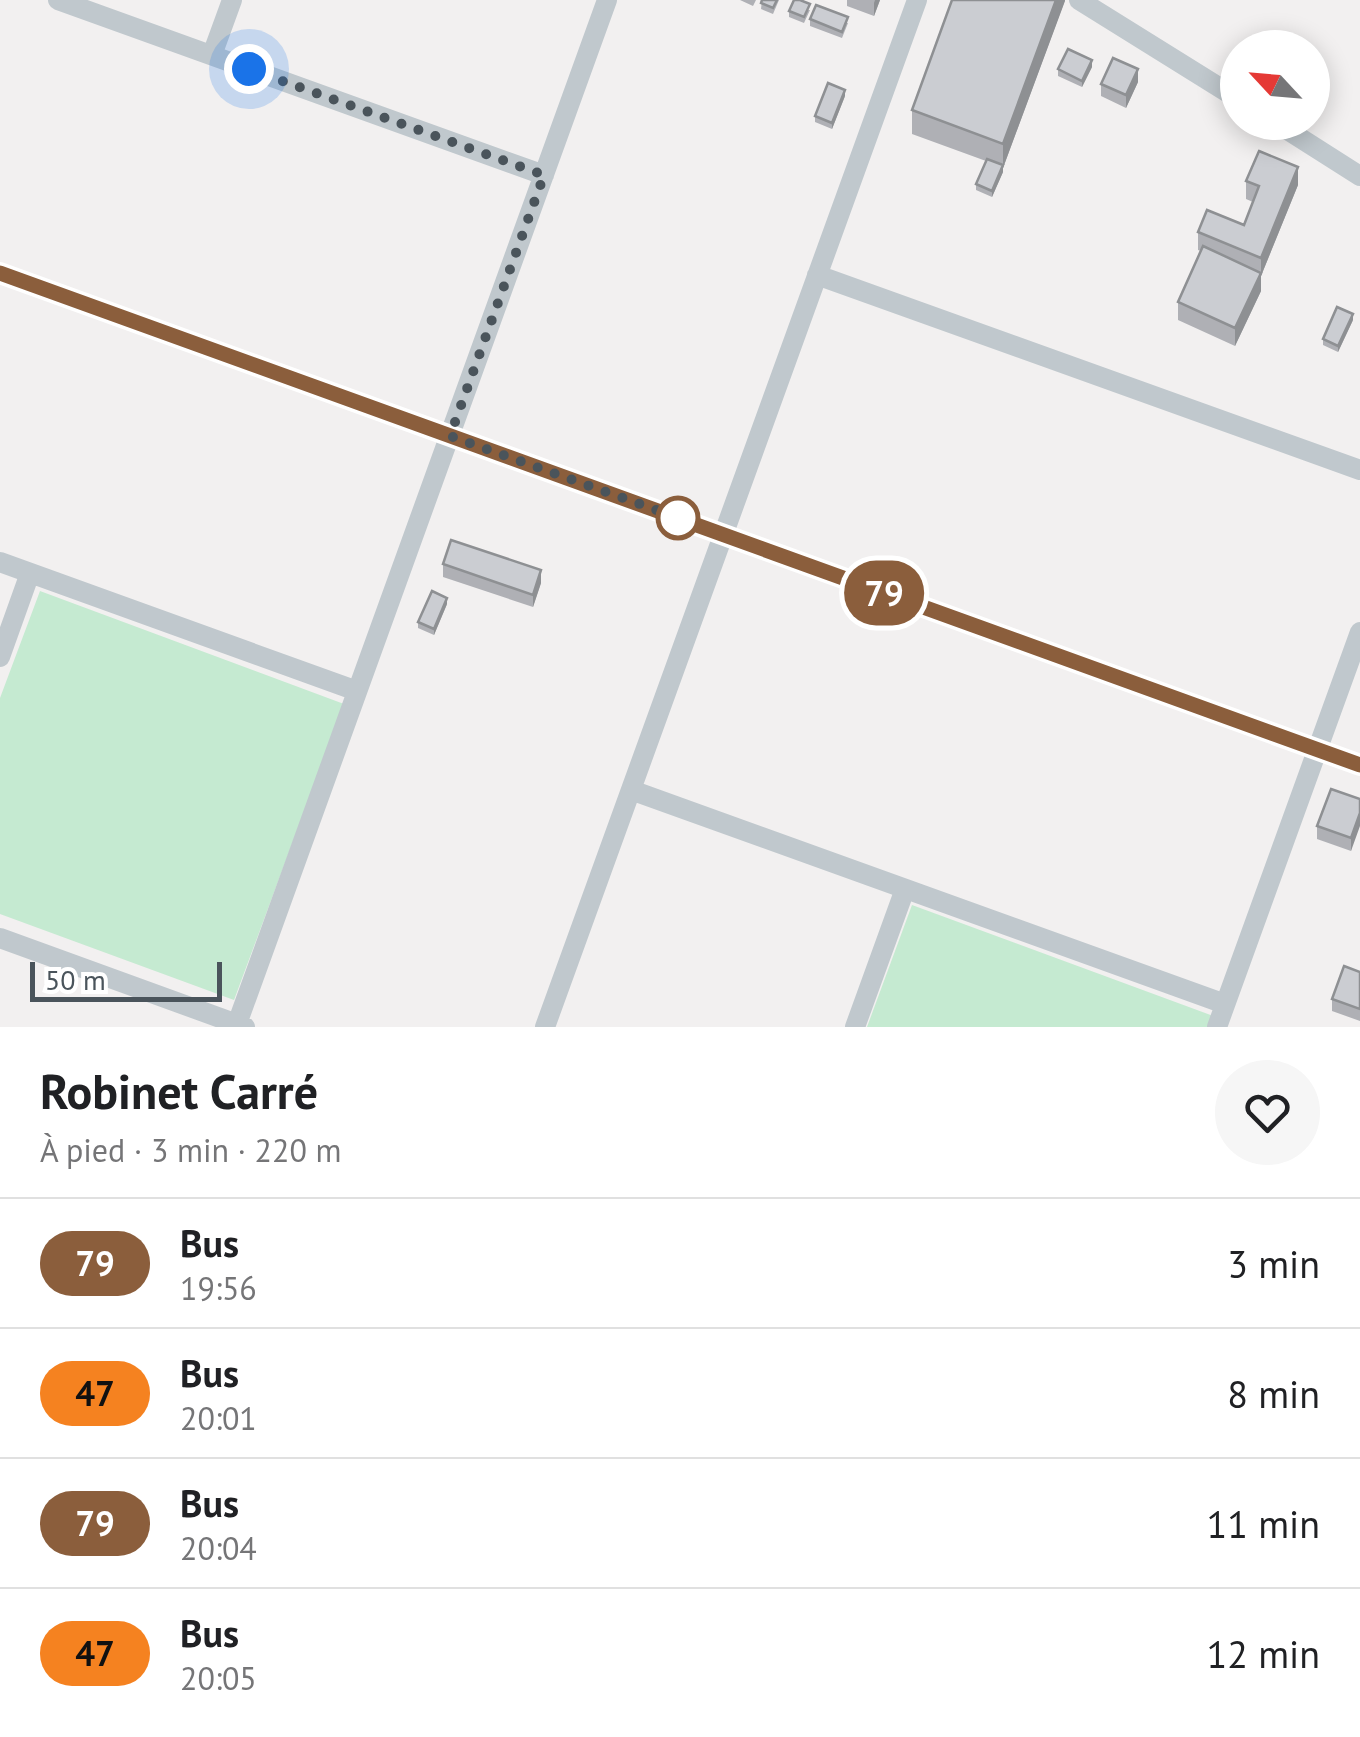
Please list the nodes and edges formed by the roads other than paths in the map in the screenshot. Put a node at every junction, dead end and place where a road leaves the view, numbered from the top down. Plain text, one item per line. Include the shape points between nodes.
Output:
1 (58, 0) edge
2 (232, 0) edge
3 (607, 0) edge
4 (917, 0) edge
5 (1080, 0) edge
6 (212, 56) junction
7 (1220, 88) edge
8 (1303, 140) edge
9 (544, 175) junction
10 (1360, 176) edge
11 (0, 272) edge
12 (817, 275) junction
13 (450, 436) junction
14 (1360, 470) edge
15 (724, 535) junction
16 (0, 562) edge
17 (30, 574) junction
18 (1360, 632) edge
19 (0, 658) edge
20 (358, 691) junction
21 (1318, 750) junction
22 (1360, 765) edge
23 (631, 790) junction
24 (905, 889) junction
25 (0, 938) edge
26 (1226, 1004) junction
27 (241, 1026) edge
28 (545, 1027) edge
29 (855, 1027) edge
30 (1217, 1027) edge

1 - 6 street
2 - 6 street
3 - 9 street
4 - 12 street
5 - 7 street
6 - 9 street
8 - 10 street
9 - 13 street
11 - 13 street
12 - 14 street
12 - 15 street
13 - 15 street
13 - 20 street
15 - 21 street
15 - 23 street
16 - 17 street
17 - 19 street
17 - 20 street
18 - 21 street
20 - 27 street
21 - 22 street
21 - 26 street
23 - 24 street
23 - 28 street
24 - 26 street
24 - 29 street
25 - 27 street
26 - 30 street

